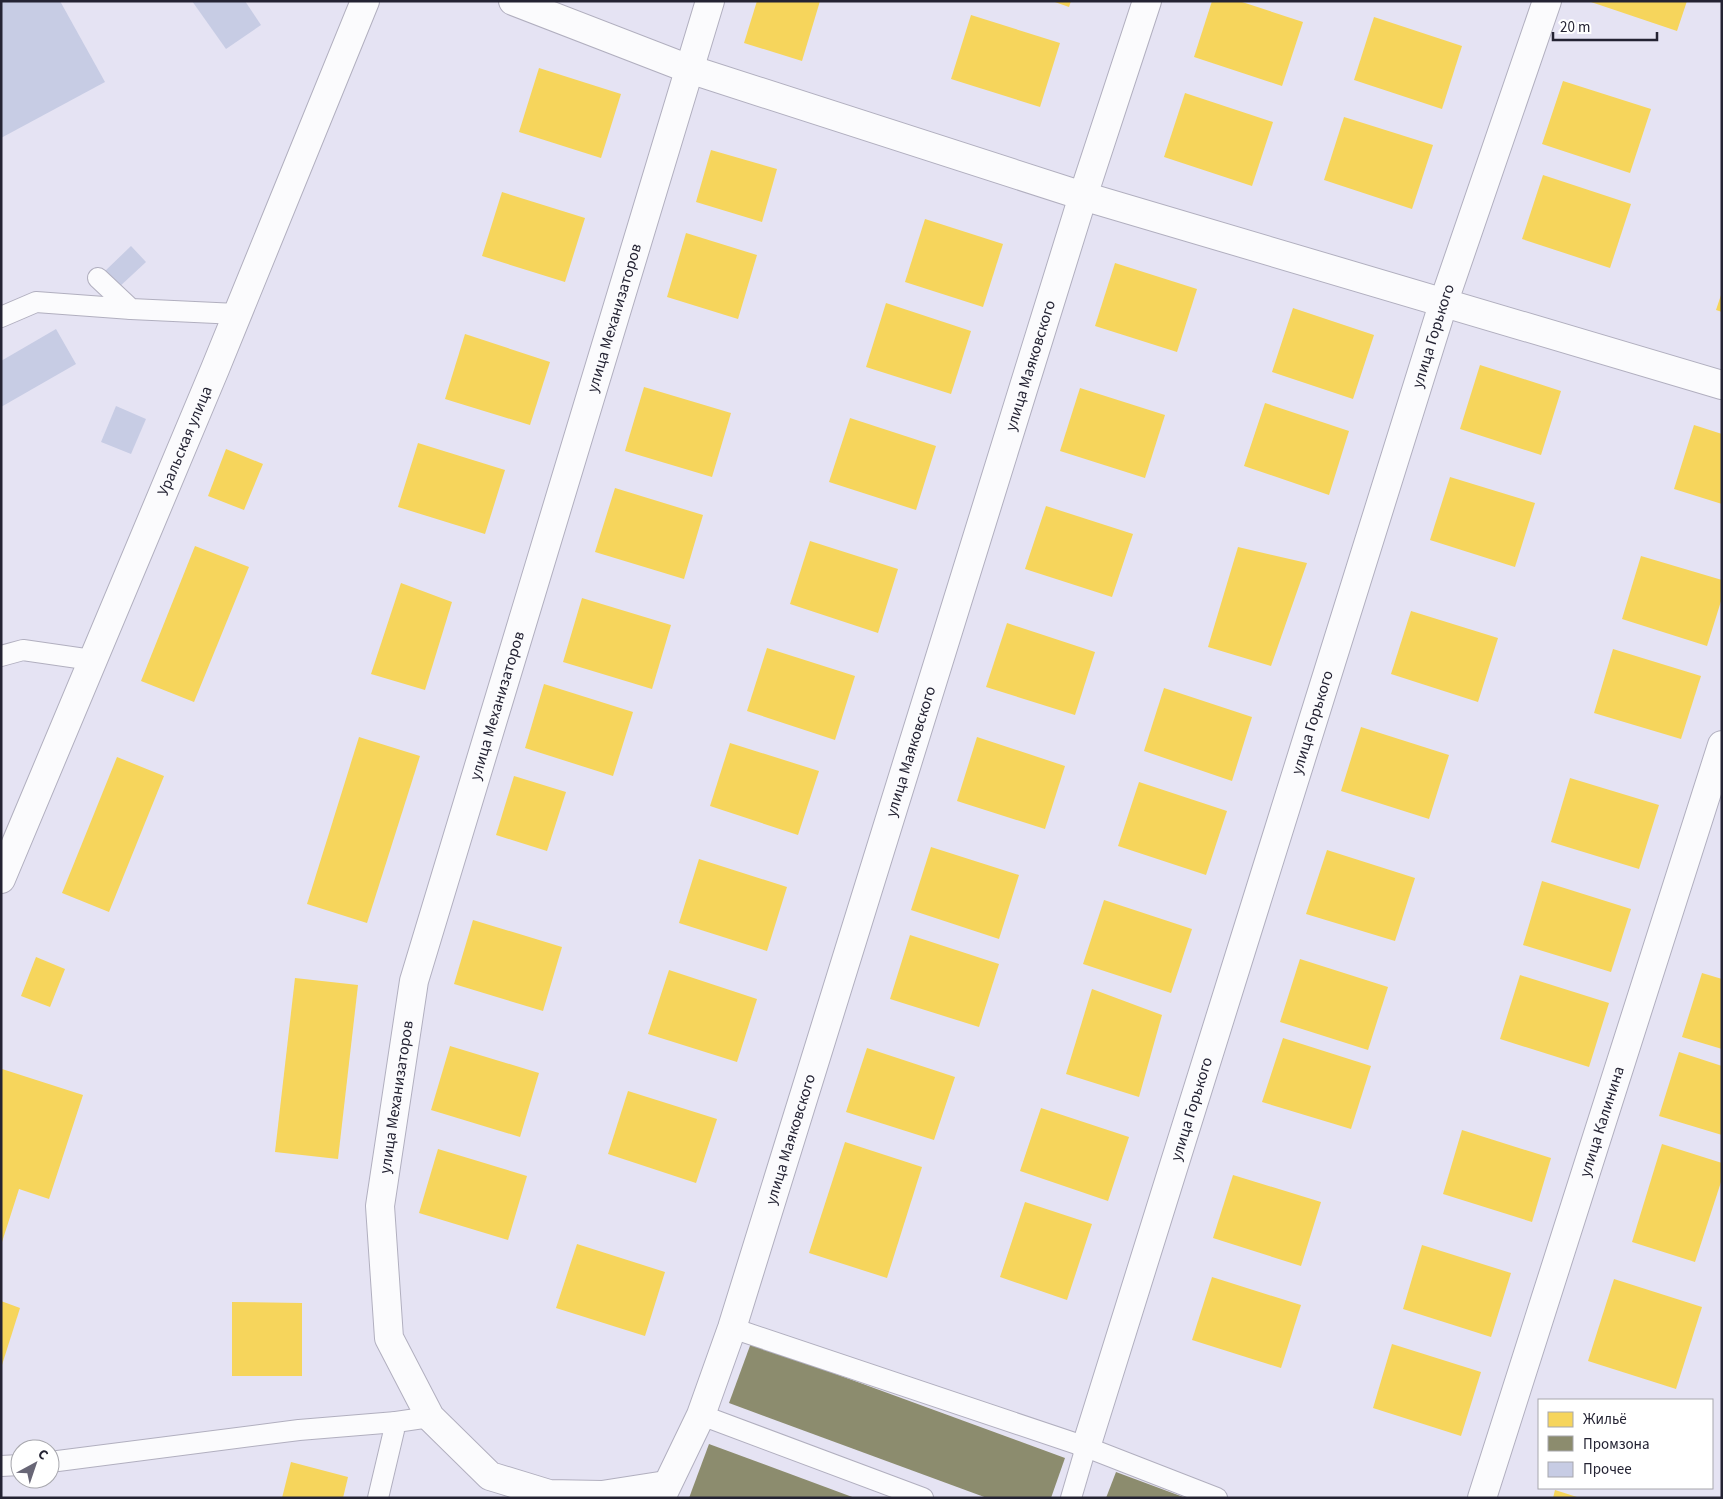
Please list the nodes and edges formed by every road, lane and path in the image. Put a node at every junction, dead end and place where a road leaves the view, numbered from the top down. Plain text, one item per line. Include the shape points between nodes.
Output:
1 (365, 1) edge
2 (514, 1) edge
3 (710, 1) edge
4 (1147, 1) edge
5 (1547, 1) edge
6 (689, 69) junction
7 (1082, 196) junction
8 (98, 278) dead end
9 (1444, 301) junction
10 (131, 309) junction
11 (237, 314) junction
12 (1, 317) edge
13 (1722, 384) edge
14 (1, 656) edge
15 (92, 660) junction
16 (1722, 745) edge
17 (1, 879) edge
18 (732, 1328) junction
19 (701, 1415) junction
20 (430, 1417) junction
21 (396, 1422) junction
22 (1086, 1447) junction
23 (60, 1461) edge
24 (663, 1492) edge
25 (378, 1498) edge
26 (923, 1498) edge
27 (1071, 1498) edge
28 (1217, 1498) edge
29 (1482, 1498) edge

1 - 11 street, Уральская улица
2 - 6 street
3 - 6 street, улица Механизаторов
4 - 7 street, улица Маяковского
5 - 9 street, улица Горького
6 - 7 street
6 - 20 street, улица Механизаторов via 414,981 380,1206 389,1338
7 - 9 street
7 - 18 street, улица Маяковского
8 - 10 lane
9 - 13 street
9 - 22 street, улица Горького
10 - 11 lane
10 - 12 lane via 36,302
11 - 15 street, Уральская улица
14 - 15 lane via 23,650
15 - 17 street, Уральская улица
16 - 29 street, улица Калинина
18 - 19 street, улица Маяковского
18 - 22 lane
19 - 24 street, улица Маяковского
19 - 26 lane
20 - 21 lane
20 - 24 street, улица Механизаторов via 490,1476 549,1494
21 - 23 lane via 299,1430
21 - 25 lane
22 - 27 lane
22 - 28 lane

